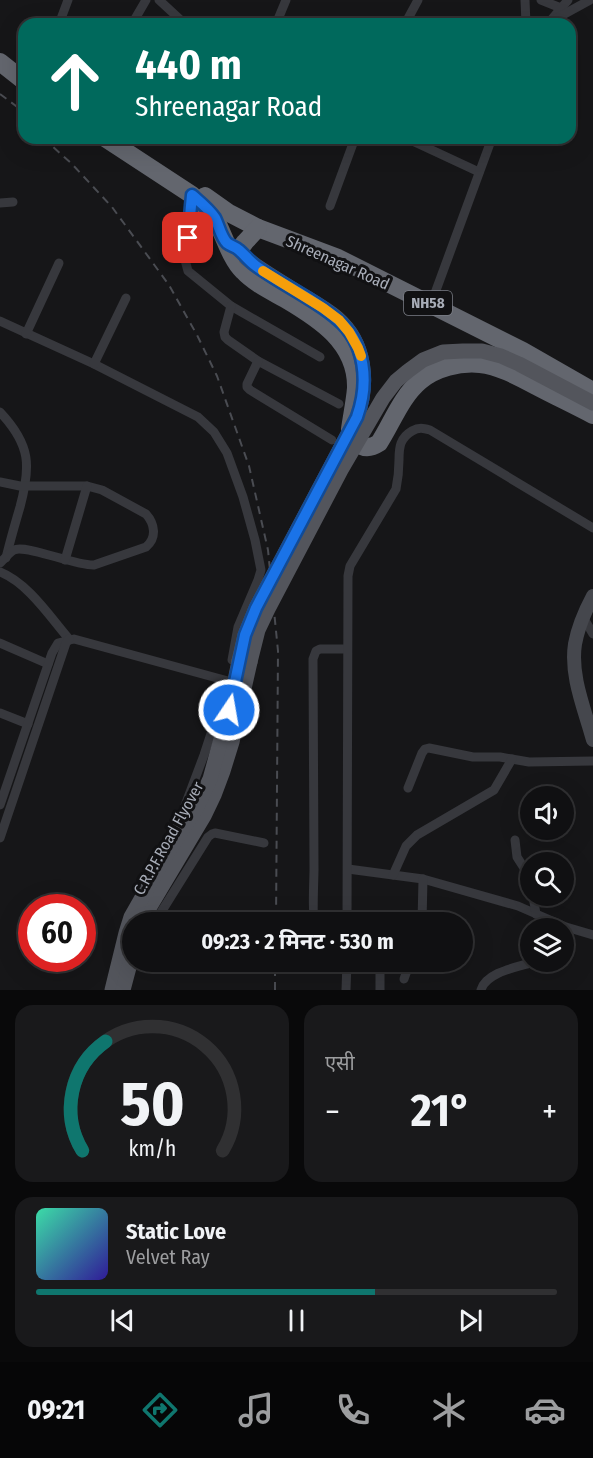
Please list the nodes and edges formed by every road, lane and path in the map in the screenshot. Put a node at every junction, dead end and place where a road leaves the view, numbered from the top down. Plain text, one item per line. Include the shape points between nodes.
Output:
1 (68, 0) edge
2 (146, 0) edge
3 (159, 0) edge
4 (286, 0) edge
5 (418, 0) edge
6 (525, 0) edge
7 (541, 0) edge
8 (568, 0) edge
9 (590, 0) edge
10 (561, 8) junction
11 (61, 18) edge
12 (136, 18) edge
13 (178, 18) edge
14 (278, 18) edge
15 (408, 18) edge
16 (526, 18) edge
17 (552, 18) edge
18 (557, 18) edge
19 (0, 49) edge
20 (0, 62) edge
21 (18, 63) edge
22 (18, 76) edge
23 (115, 144) edge
24 (130, 144) edge
25 (353, 144) edge
26 (419, 144) edge
27 (490, 144) edge
28 (479, 172) junction
29 (193, 191) junction
30 (13, 202) dead end
31 (0, 203) edge
32 (330, 206) dead end
33 (258, 228) junction
34 (237, 250) junction
35 (59, 263) dead end
36 (126, 298) dead end
37 (431, 304) junction
38 (231, 306) junction
39 (0, 321) edge
40 (26, 334) junction
41 (320, 357) dead end
42 (258, 361) junction
43 (94, 364) junction
44 (593, 391) edge
45 (593, 403) edge
46 (339, 404) dead end
47 (0, 412) edge
48 (593, 415) edge
49 (333, 440) dead end
50 (0, 483) edge
51 (26, 486) junction
52 (87, 486) junction
53 (593, 528) edge
54 (65, 560) junction
55 (3, 561) edge
56 (0, 572) edge
57 (593, 596) edge
58 (583, 617) junction
59 (593, 634) edge
60 (69, 639) junction
61 (0, 643) edge
62 (347, 649) junction
63 (48, 664) junction
64 (228, 681) junction
65 (0, 713) edge
66 (28, 724) junction
67 (593, 740) edge
68 (512, 759) junction
69 (593, 761) edge
70 (408, 788) dead end
71 (0, 806) edge
72 (0, 838) edge
73 (515, 840) dead end
74 (264, 843) dead end
75 (520, 862) edge
76 (348, 869) junction
77 (164, 871) junction
78 (393, 875) junction
79 (423, 879) junction
80 (535, 906) edge
81 (132, 912) edge
82 (142, 912) edge
83 (161, 912) edge
84 (313, 912) edge
85 (347, 912) edge
86 (422, 912) edge
87 (536, 914) junction
88 (544, 918) edge
89 (574, 931) edge
90 (593, 935) edge
91 (122, 950) edge
92 (520, 966) edge
93 (128, 972) edge
94 (347, 972) edge
95 (380, 972) edge
96 (406, 972) edge
97 (404, 979) dead end
98 (112, 990) edge
99 (123, 990) edge
100 (346, 990) edge
101 (380, 990) edge
102 (481, 990) edge

1 - 11 street
2 - 12 street
3 - 13 street
4 - 14 street
5 - 15 street
6 - 16 street
7 - 10 street
8 - 10 street
9 - 18 street
10 - 17 street
19 - 21 highway
20 - 22 highway
23 - 29 highway, Shreenagar Road / NH58
24 - 29 highway, Shreenagar Road / NH58
25 - 32 street
26 - 28 street
27 - 28 street
28 - 37 street
29 - 33 highway, Shreenagar Road / NH58
29 - 34 highway, Shreenagar Road / NH58
29 - 38 street via 186,267
30 - 31 street
33 - 34 highway
33 - 37 highway, Shreenagar Road / NH58 via 338,258
34 - 48 highway, Shreenagar Road / NH58 via 236,263 245,274 316,319 340,340 350,357 356,387 351,436 362,446 379,443 399,407 420,381 435,371 458,365 496,368
34 - 77 main road, C.R.P.F.Road Flyover, bridge via 339,320 358,348 363,362 363,386 357,417 252,616 210,778
35 - 40 street
36 - 43 street
37 - 44 highway, Shreenagar Road / NH58
38 - 41 street
38 - 42 street via 225,337
39 - 40 street
40 - 43 street
42 - 46 street
42 - 49 street via 248,384 250,390
43 - 64 street via 198,417 214,432 227,453 243,497 261,570 238,627
45 - 77 main road, C.R.P.F.Road Flyover, bridge via 519,364 482,351 443,352 423,360 396,381 368,422 258,630 224,771 204,816
47 - 51 street via 22,442 28,467
50 - 51 street
51 - 52 street
51 - 55 street
52 - 54 street
52 - 54 street via 146,514 153,525 153,538 146,547 94,565
53 - 62 street via 430,430 417,428 399,445 396,489 350,566
54 - 55 street via 23,549
56 - 60 street via 26,589
57 - 58 street
58 - 59 street
58 - 67 street via 575,645 575,669
60 - 63 street via 55,646
60 - 64 street
60 - 72 street
61 - 63 street
62 - 76 street
62 - 84 street via 316,651 314,659
63 - 66 street
64 - 81 street via 178,824 129,906
65 - 66 street
66 - 71 street
68 - 69 street
68 - 70 street via 425,749
68 - 78 street via 494,790 417,835 406,846
73 - 75 street
74 - 83 street via 212,834
76 - 78 street
76 - 85 street
77 - 82 main road, C.R.P.F.Road Flyover
78 - 79 street
79 - 86 street
79 - 87 street
80 - 87 street
87 - 88 street
89 - 90 street
91 - 98 main road, C.R.P.F.Road Flyover
92 - 102 street via 490,977
93 - 99 main road
94 - 100 street
95 - 101 street
96 - 97 street

